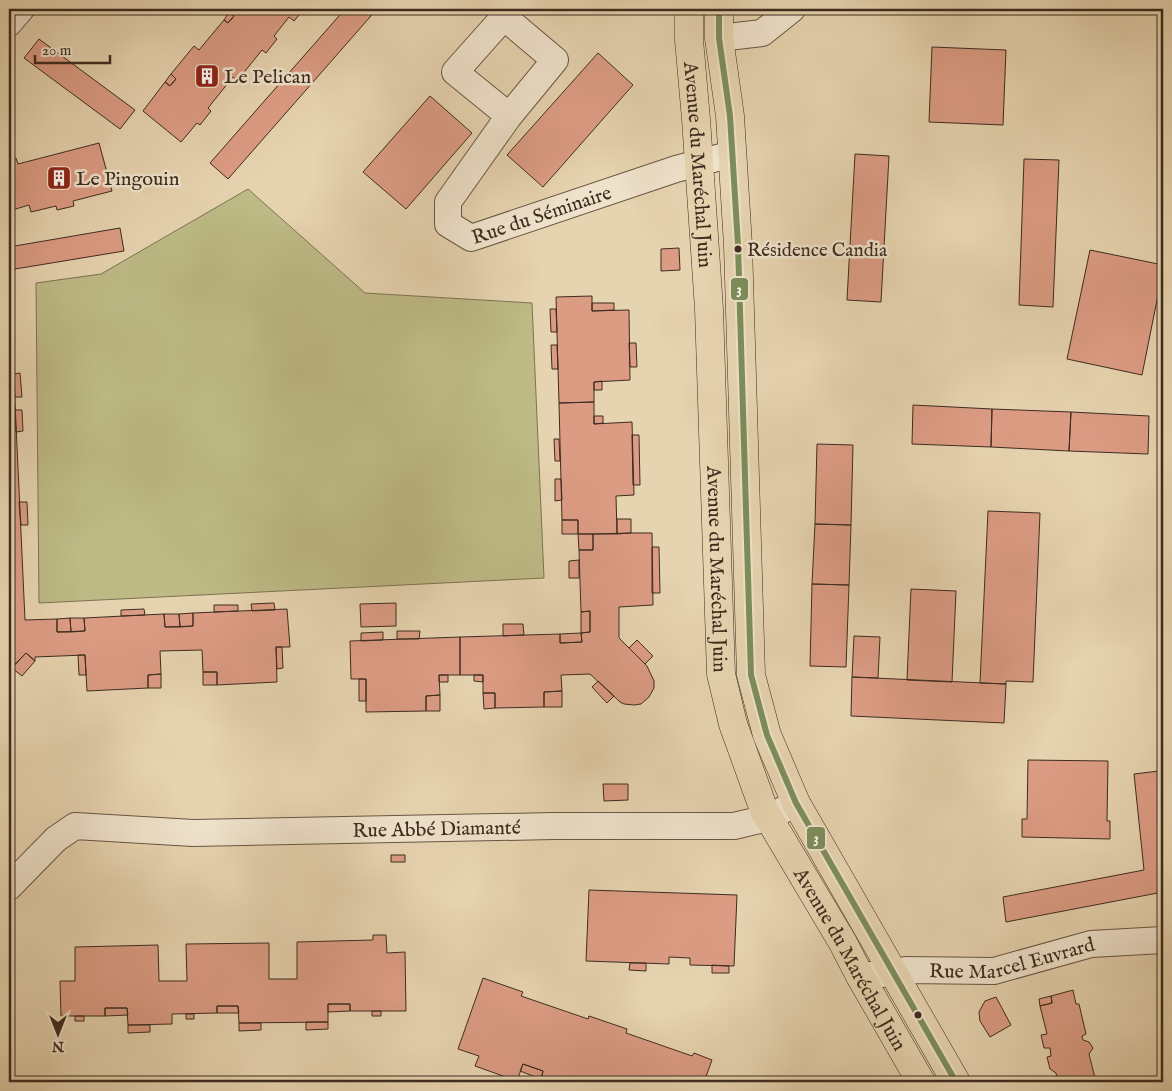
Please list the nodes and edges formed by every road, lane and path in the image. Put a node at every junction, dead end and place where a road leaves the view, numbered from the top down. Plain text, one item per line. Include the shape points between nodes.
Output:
1 (21, 9) edge
2 (688, 9) edge
3 (719, 9) edge
4 (792, 9) edge
5 (9, 23) edge
6 (719, 38) junction
7 (509, 116) dead end
8 (732, 154) junction
9 (699, 162) junction
10 (796, 803) junction
11 (768, 818) junction
12 (9, 887) edge
13 (1163, 940) edge
14 (893, 973) junction
15 (860, 976) junction
16 (921, 1082) edge
17 (956, 1082) edge

1 - 5 street
2 - 9 main road, Avenue du Maréchal Juin
3 - 6 main road, Avenue du Maréchal Juin
4 - 6 street via 762,33
6 - 8 main road, Avenue du Maréchal Juin
7 - 9 street, Rue du Séminaire via 448,202 448,224 471,238
8 - 9 street, Rue du Séminaire
8 - 10 main road, Avenue du Maréchal Juin via 738,245 750,675 767,735
9 - 11 main road, Avenue du Maréchal Juin via 709,309 721,674 733,724
10 - 11 street, Rue Abbé Diamanté
10 - 14 main road, Avenue du Maréchal Juin
11 - 12 street, Rue Abbé Diamanté via 734,826 194,833 75,826 56,839
11 - 15 main road, Avenue du Maréchal Juin
13 - 14 street, Rue Marcel Euvrard via 1091,944 994,971 905,970
14 - 15 street, Rue Marcel Euvrard
14 - 17 main road, Avenue du Maréchal Juin
15 - 16 main road, Avenue du Maréchal Juin

